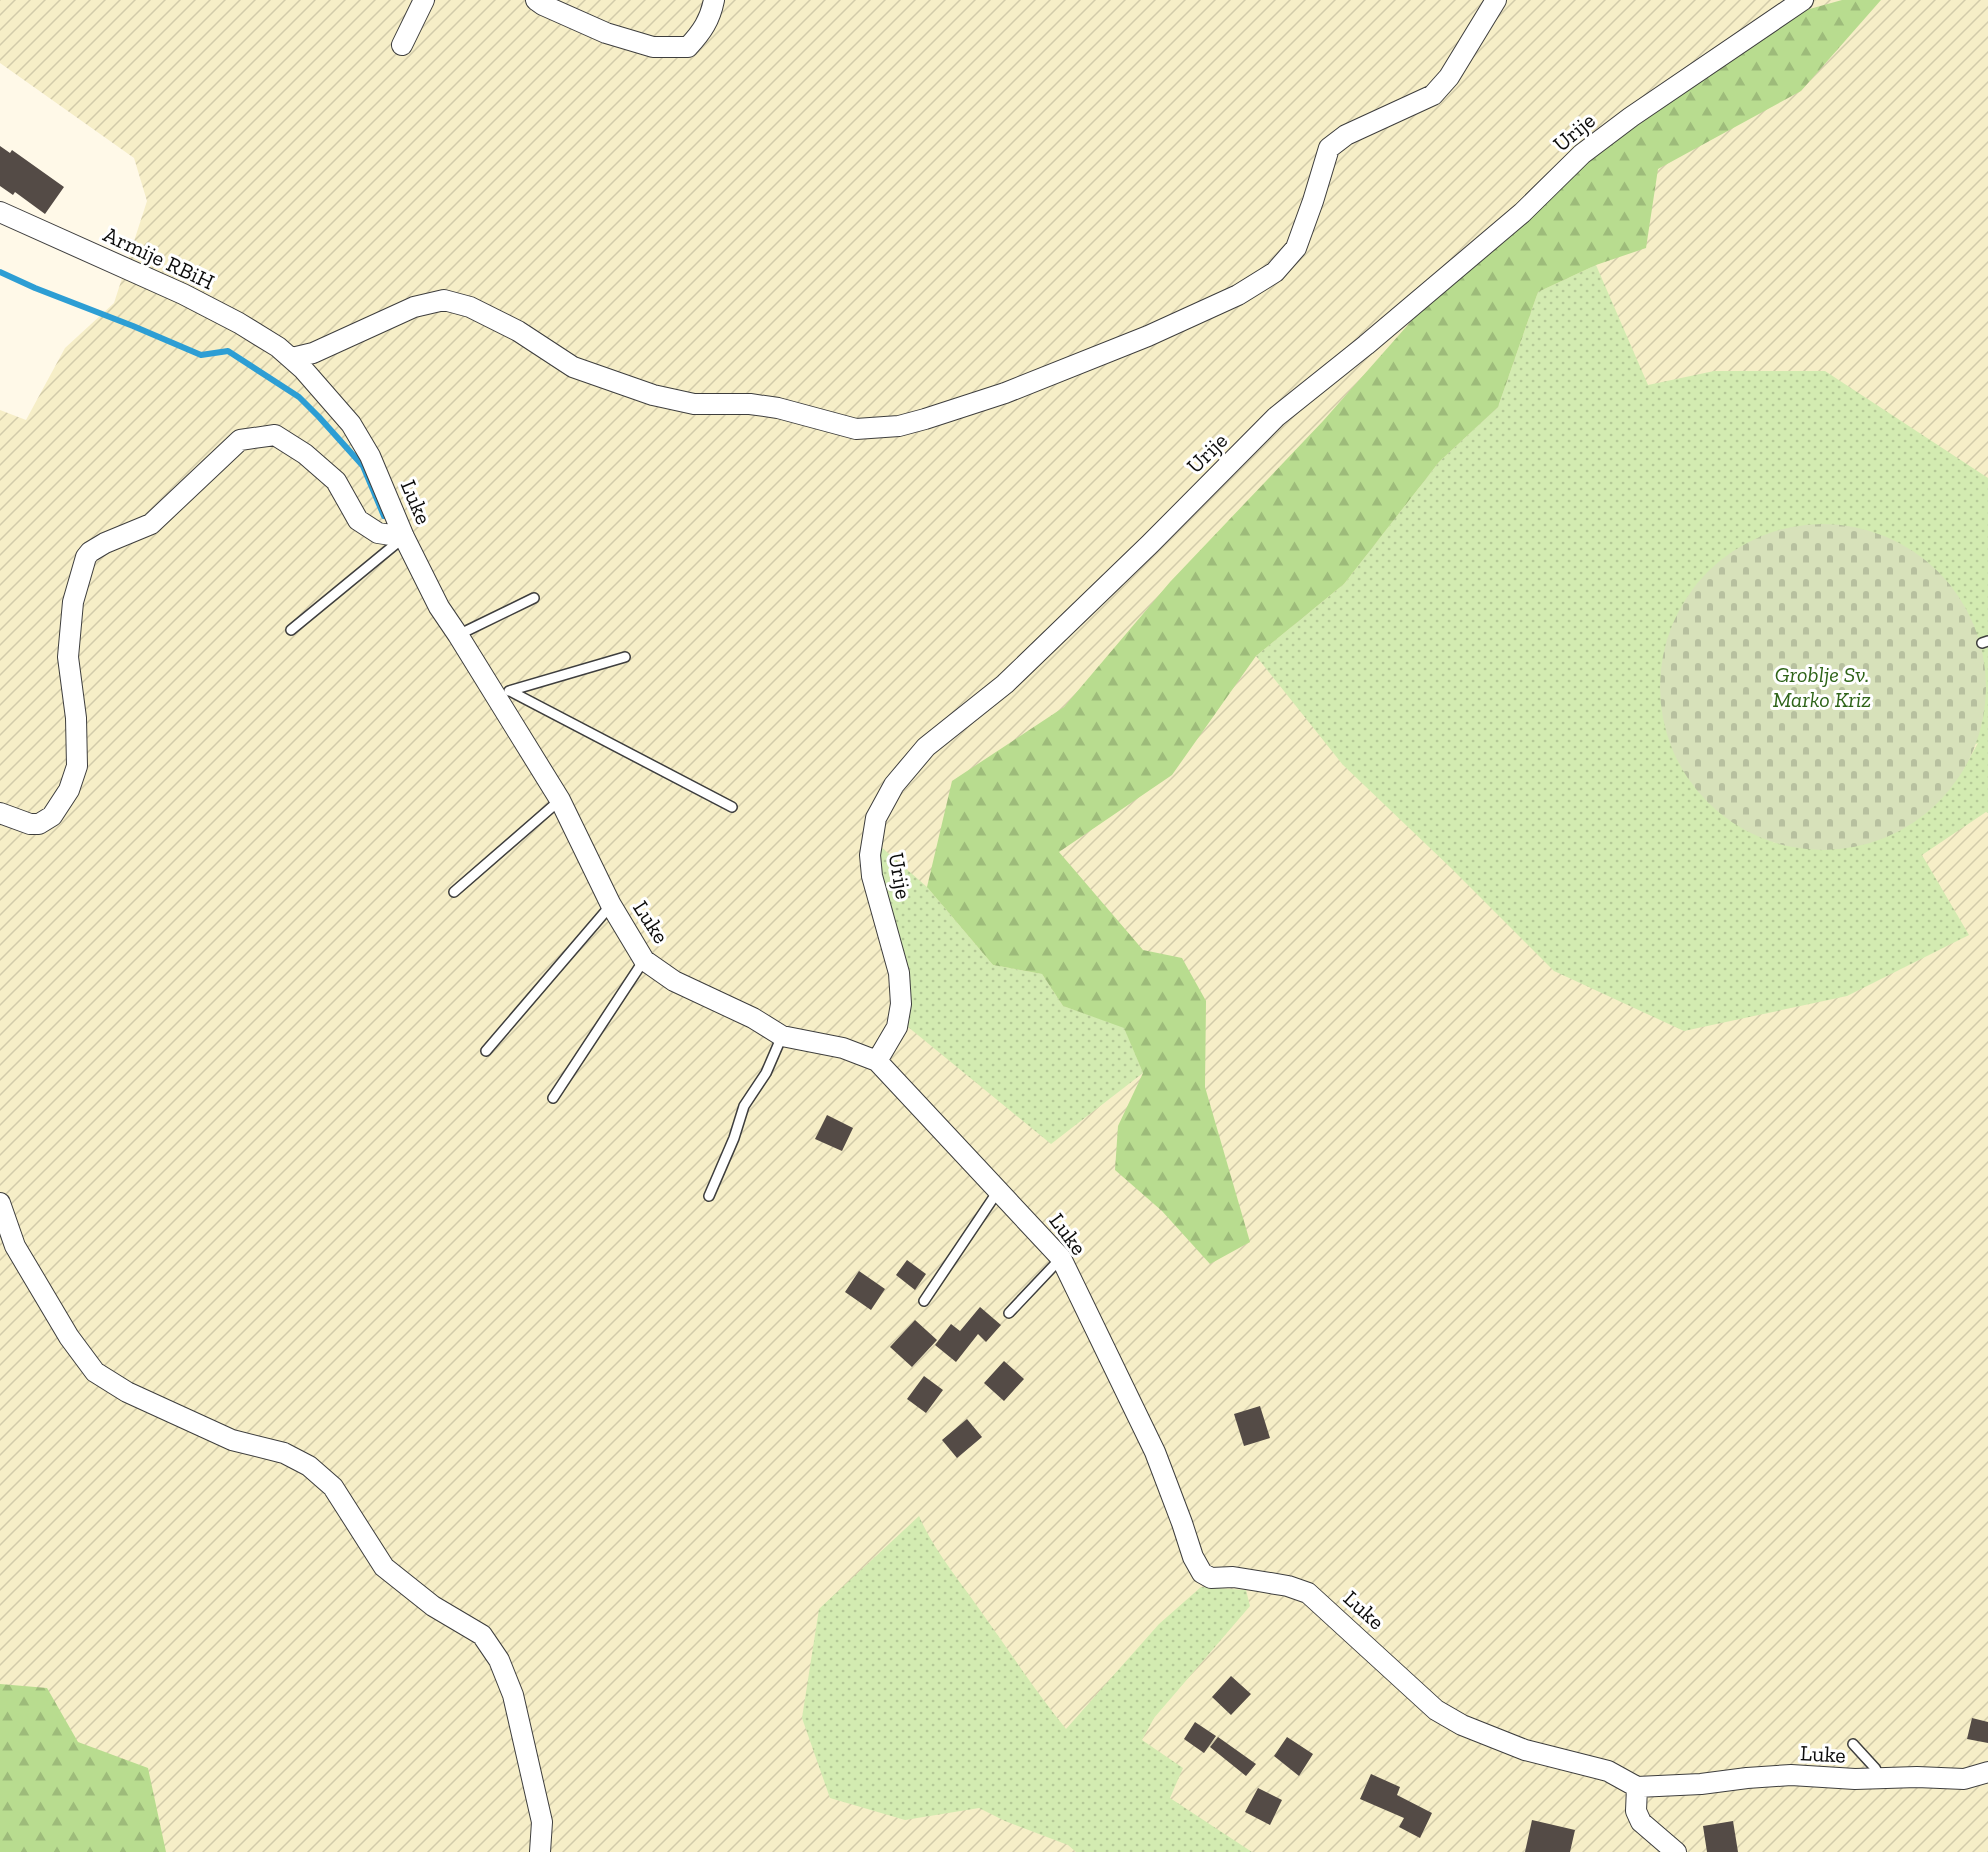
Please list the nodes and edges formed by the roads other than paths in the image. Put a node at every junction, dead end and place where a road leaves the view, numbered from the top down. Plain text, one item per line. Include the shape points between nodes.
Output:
1 (424, 0) edge
2 (536, 0) edge
3 (714, 0) edge
4 (1496, 0) edge
5 (1803, 0) edge
6 (402, 45) dead end
7 (0, 212) edge
8 (292, 358) junction
9 (404, 537) junction
10 (534, 598) dead end
11 (291, 630) dead end
12 (458, 635) junction
13 (625, 657) dead end
14 (502, 694) junction
15 (560, 800) junction
16 (732, 807) dead end
17 (0, 813) edge
18 (454, 892) dead end
19 (611, 905) junction
20 (644, 960) junction
21 (782, 1036) junction
22 (486, 1051) dead end
23 (877, 1060) junction
24 (553, 1098) dead end
25 (999, 1190) junction
26 (709, 1196) dead end
27 (0, 1203) edge
28 (1061, 1258) junction
29 (924, 1300) dead end
30 (1009, 1313) dead end
31 (1853, 1744) dead end
32 (1988, 1772) edge
33 (1881, 1779) junction
34 (1637, 1786) junction
35 (540, 1852) edge
36 (1676, 1852) edge

1 - 6 street
2 - 3 street via 606,33 653,47 688,47 704,30
4 - 8 street via 1449,77 1433,95 1346,135 1329,148 1296,248 1275,272 1238,296 1148,336 1005,393 926,418 899,426 856,429 768,407 694,404 653,395 573,367 518,331 470,307 444,300 414,307
5 - 23 street, Urije via 1582,154 1522,213 1276,417 1005,684 926,747 894,785 876,818 870,855 872,876 899,973 901,1004 897,1027
7 - 8 street, Armije RBiH via 183,294 239,323
8 - 9 street, Luke via 351,424 370,456
9 - 11 lane
9 - 12 street, Luke via 439,607
9 - 17 street via 378,533 358,520 336,481 275,435 240,440 151,524 105,543 86,557 73,602 68,657 77,766 69,790 52,816 39,824
10 - 12 lane
12 - 14 street, Luke
13 - 14 lane
14 - 15 street, Luke
14 - 16 lane
15 - 18 lane
15 - 19 street, Luke
19 - 20 street, Luke
19 - 22 lane
20 - 21 street, Luke via 674,981
20 - 24 lane
21 - 23 street, Luke via 843,1048
21 - 26 lane via 766,1073 744,1106
23 - 25 street, Luke
25 - 28 street, Luke
25 - 29 lane
27 - 35 street via 15,1246 69,1337 95,1372 127,1392 232,1440 284,1453 309,1466 333,1487 384,1567 433,1606 482,1635 499,1660 513,1695 542,1822
28 - 30 lane
28 - 34 street, Luke via 1155,1452 1202,1573 1211,1578 1233,1577 1308,1593 1436,1710 1524,1750 1608,1771
31 - 33 lane
32 - 33 street, Luke via 1964,1779
33 - 34 street, Luke via 1791,1775
34 - 36 street via 1636,1811 1641,1822

